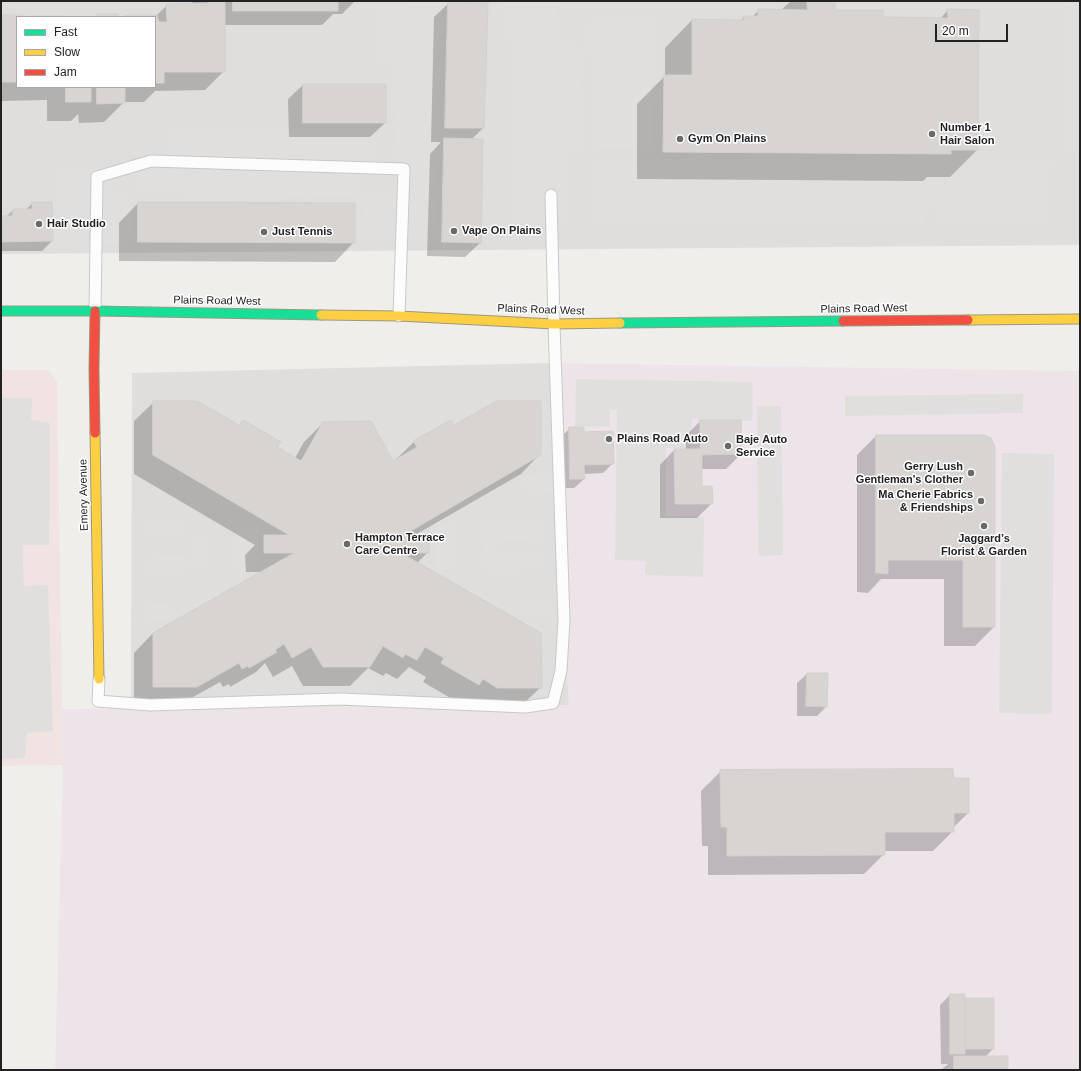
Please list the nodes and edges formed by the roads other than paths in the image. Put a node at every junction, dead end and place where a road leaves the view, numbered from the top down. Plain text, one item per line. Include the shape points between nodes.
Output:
1 (551, 195) dead end
2 (1, 311) edge
3 (95, 311) junction
4 (400, 316) junction
5 (1080, 319) edge
6 (554, 324) junction
7 (99, 679) joint

1 - 6 lane
2 - 3 main road, Plains Road West
3 - 4 main road, Plains Road West
3 - 4 lane via 97,177 151,161 404,169
3 - 7 main road, Emery Avenue
4 - 6 main road, Plains Road West
5 - 6 main road, Plains Road West
6 - 7 lane via 564,620 561,671 553,703 525,707 340,699 150,705 98,700

